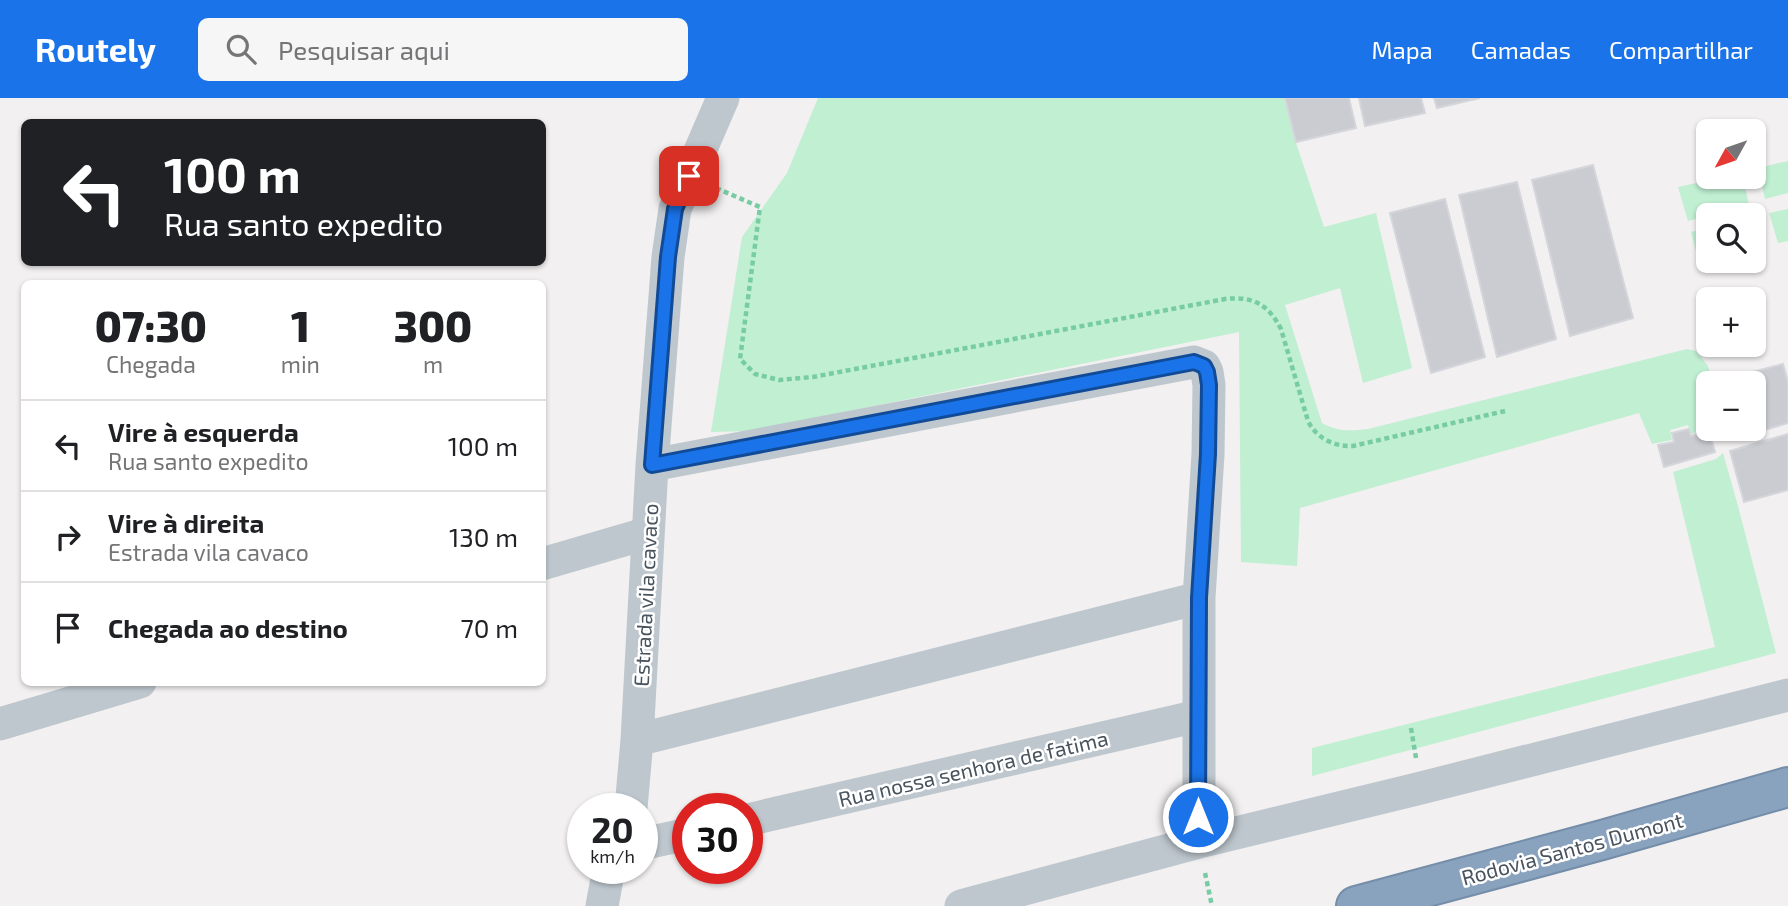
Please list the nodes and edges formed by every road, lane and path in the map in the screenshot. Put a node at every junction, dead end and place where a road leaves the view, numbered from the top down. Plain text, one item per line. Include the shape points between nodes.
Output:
1 (723, 98) edge
2 (689, 176) junction
3 (1505, 411) dead end
4 (652, 465) junction
5 (648, 533) junction
6 (546, 563) edge
7 (1199, 598) junction
8 (127, 686) edge
9 (1788, 695) edge
10 (1198, 716) junction
11 (0, 724) edge
12 (637, 740) junction
13 (1788, 787) edge
14 (632, 793) edge
15 (763, 816) edge
16 (1199, 842) junction
17 (606, 884) edge
18 (626, 884) edge
19 (602, 906) edge
20 (625, 906) edge
21 (961, 906) edge
22 (1356, 906) edge

1 - 2 street, Estrada vila cavaco
2 - 3 path via 760,207 740,359 755,374 779,380 813,377 1240,297 1253,300 1275,318 1308,421 1313,431 1334,444 1353,446
2 - 4 street, Estrada vila cavaco via 675,209 668,257
4 - 5 street, Estrada vila cavaco
4 - 7 street via 1194,362 1204,366 1209,385
5 - 6 street
5 - 12 street, Estrada vila cavaco
7 - 10 street
7 - 12 street
8 - 11 street
9 - 16 street
10 - 15 street, Rua nossa senhora de fatima
10 - 16 street
12 - 14 street, Estrada vila cavaco
13 - 22 highway, Rodovia Santos Dumont
16 - 21 street
17 - 19 street
18 - 20 street

